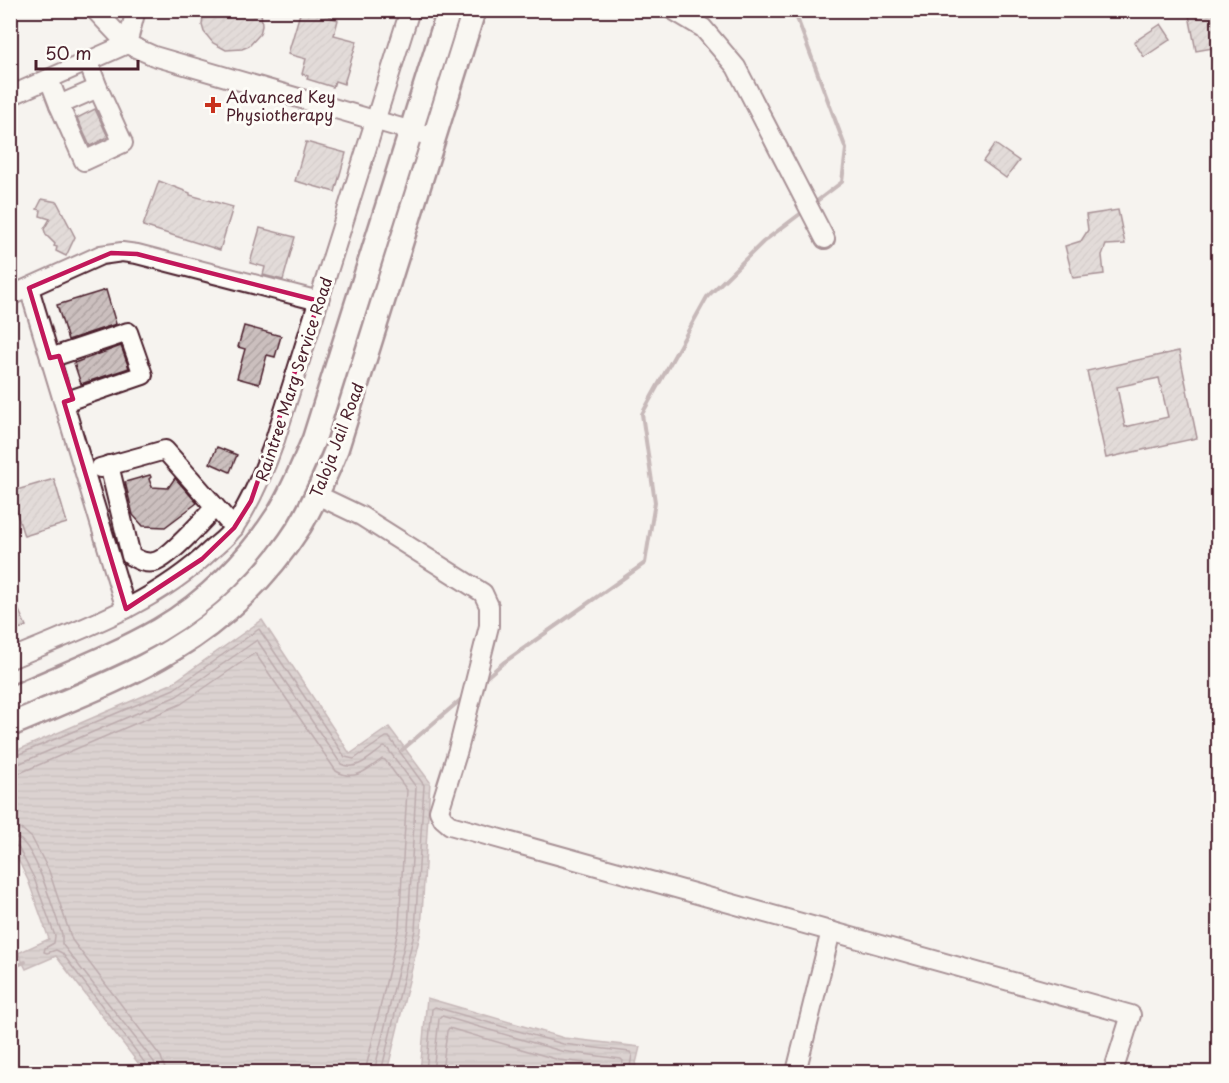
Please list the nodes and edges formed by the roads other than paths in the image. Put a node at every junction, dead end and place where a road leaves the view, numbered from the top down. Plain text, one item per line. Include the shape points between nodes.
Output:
1 (95, 10) edge
2 (136, 10) edge
3 (410, 10) edge
4 (448, 10) edge
5 (474, 10) edge
6 (673, 10) edge
7 (127, 44) junction
8 (88, 62) junction
9 (50, 79) junction
10 (98, 88) junction
11 (10, 96) edge
12 (58, 105) junction
13 (375, 120) junction
14 (411, 131) junction
15 (435, 137) junction
16 (825, 239) dead end
17 (29, 288) junction
18 (10, 296) edge
19 (319, 302) junction
20 (55, 357) junction
21 (68, 401) junction
22 (109, 465) junction
23 (86, 472) junction
24 (317, 495) junction
25 (215, 507) junction
26 (234, 528) junction
27 (126, 609) junction
28 (10, 659) edge
29 (10, 699) edge
30 (10, 725) edge
31 (831, 931) junction
32 (796, 1072) edge
33 (1113, 1072) edge

1 - 7 street
2 - 7 street
3 - 13 street, Raintree Marg Service Road
4 - 14 main road, Taloja Jail Road
5 - 15 main road, Taloja Jail Road
6 - 16 street via 703,28 736,67
7 - 8 street
7 - 13 street via 154,56
8 - 9 street
8 - 10 street
9 - 11 street
9 - 12 street
10 - 12 street
10 - 12 street via 123,143 84,161
13 - 14 street
13 - 19 street, Raintree Marg Service Road
14 - 15 street
14 - 29 main road, Taloja Jail Road via 314,439 279,514 228,576 181,615 107,656
15 - 24 main road, Taloja Jail Road via 337,448
17 - 18 street
17 - 19 street via 101,255 122,252
17 - 20 street
19 - 26 street, Raintree Marg Service Road via 270,455 251,501
20 - 21 street
20 - 21 street via 128,332 143,375
21 - 23 street
22 - 23 street
22 - 25 street via 165,450
22 - 25 street via 131,556 142,562 156,562 166,556
23 - 27 street
24 - 30 main road, Taloja Jail Road via 271,565 238,600 195,635 117,678
24 - 31 street via 361,516 483,593 489,606 489,626 474,688 439,811 450,825
25 - 26 street
26 - 27 street, Raintree Marg Service Road via 181,577
27 - 28 street, Raintree Marg Service Road
31 - 32 street
31 - 33 street via 1131,1015

